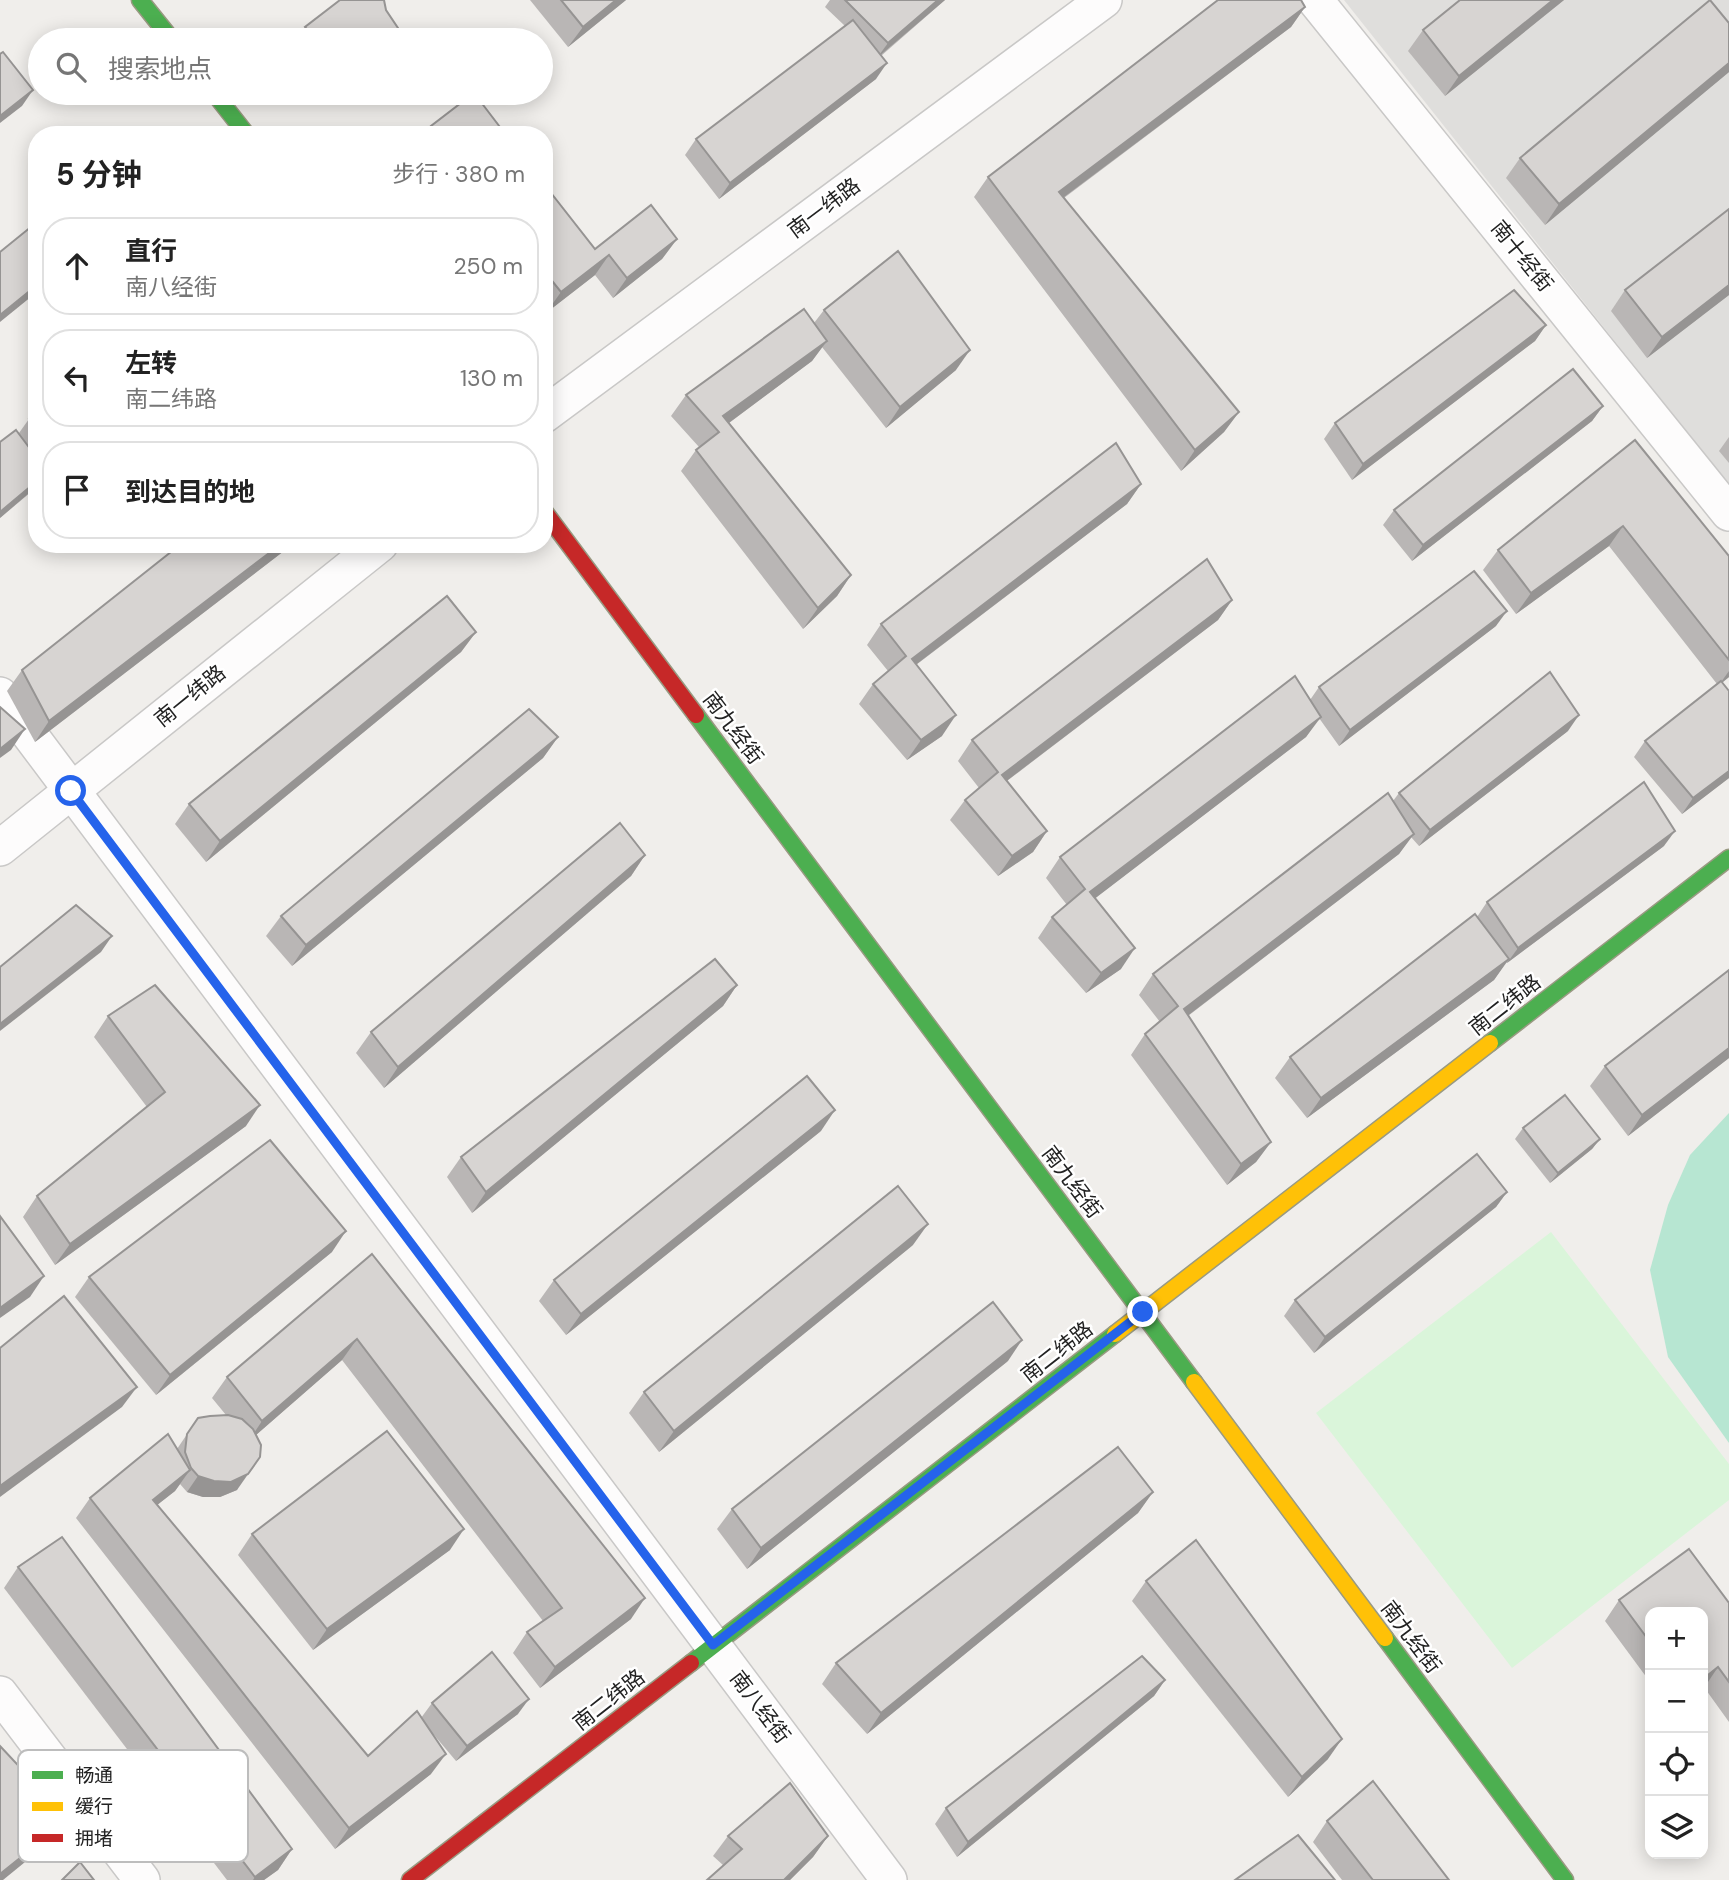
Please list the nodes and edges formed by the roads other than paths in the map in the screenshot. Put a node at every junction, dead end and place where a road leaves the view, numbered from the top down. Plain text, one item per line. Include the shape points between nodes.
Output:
1 (140, 0) edge
2 (1104, 0) edge
3 (1315, 0) edge
4 (162, 28) edge
5 (223, 105) edge
6 (240, 126) edge
7 (553, 408) edge
8 (1729, 513) edge
9 (553, 523) edge
10 (369, 553) edge
11 (0, 695) edge
12 (71, 791) junction
13 (0, 848) edge
14 (1729, 858) edge
15 (1143, 1312) junction
16 (713, 1645) junction
17 (0, 1694) edge
18 (43, 1750) edge
19 (128, 1862) edge
20 (142, 1880) edge
21 (410, 1880) edge
22 (889, 1880) edge
23 (1565, 1880) edge

1 - 4 main road
2 - 7 street, 南一纬路
3 - 8 street, 南十经街
5 - 6 main road
9 - 15 main road, 南九经街
10 - 12 street, 南一纬路
11 - 12 street, 南八经街
12 - 13 street, 南一纬路
12 - 16 street, 南八经街
14 - 15 main road, 南二纬路
15 - 16 main road, 南二纬路
15 - 23 main road, 南九经街
16 - 21 main road, 南二纬路
16 - 22 street, 南八经街
17 - 18 street
19 - 20 street

